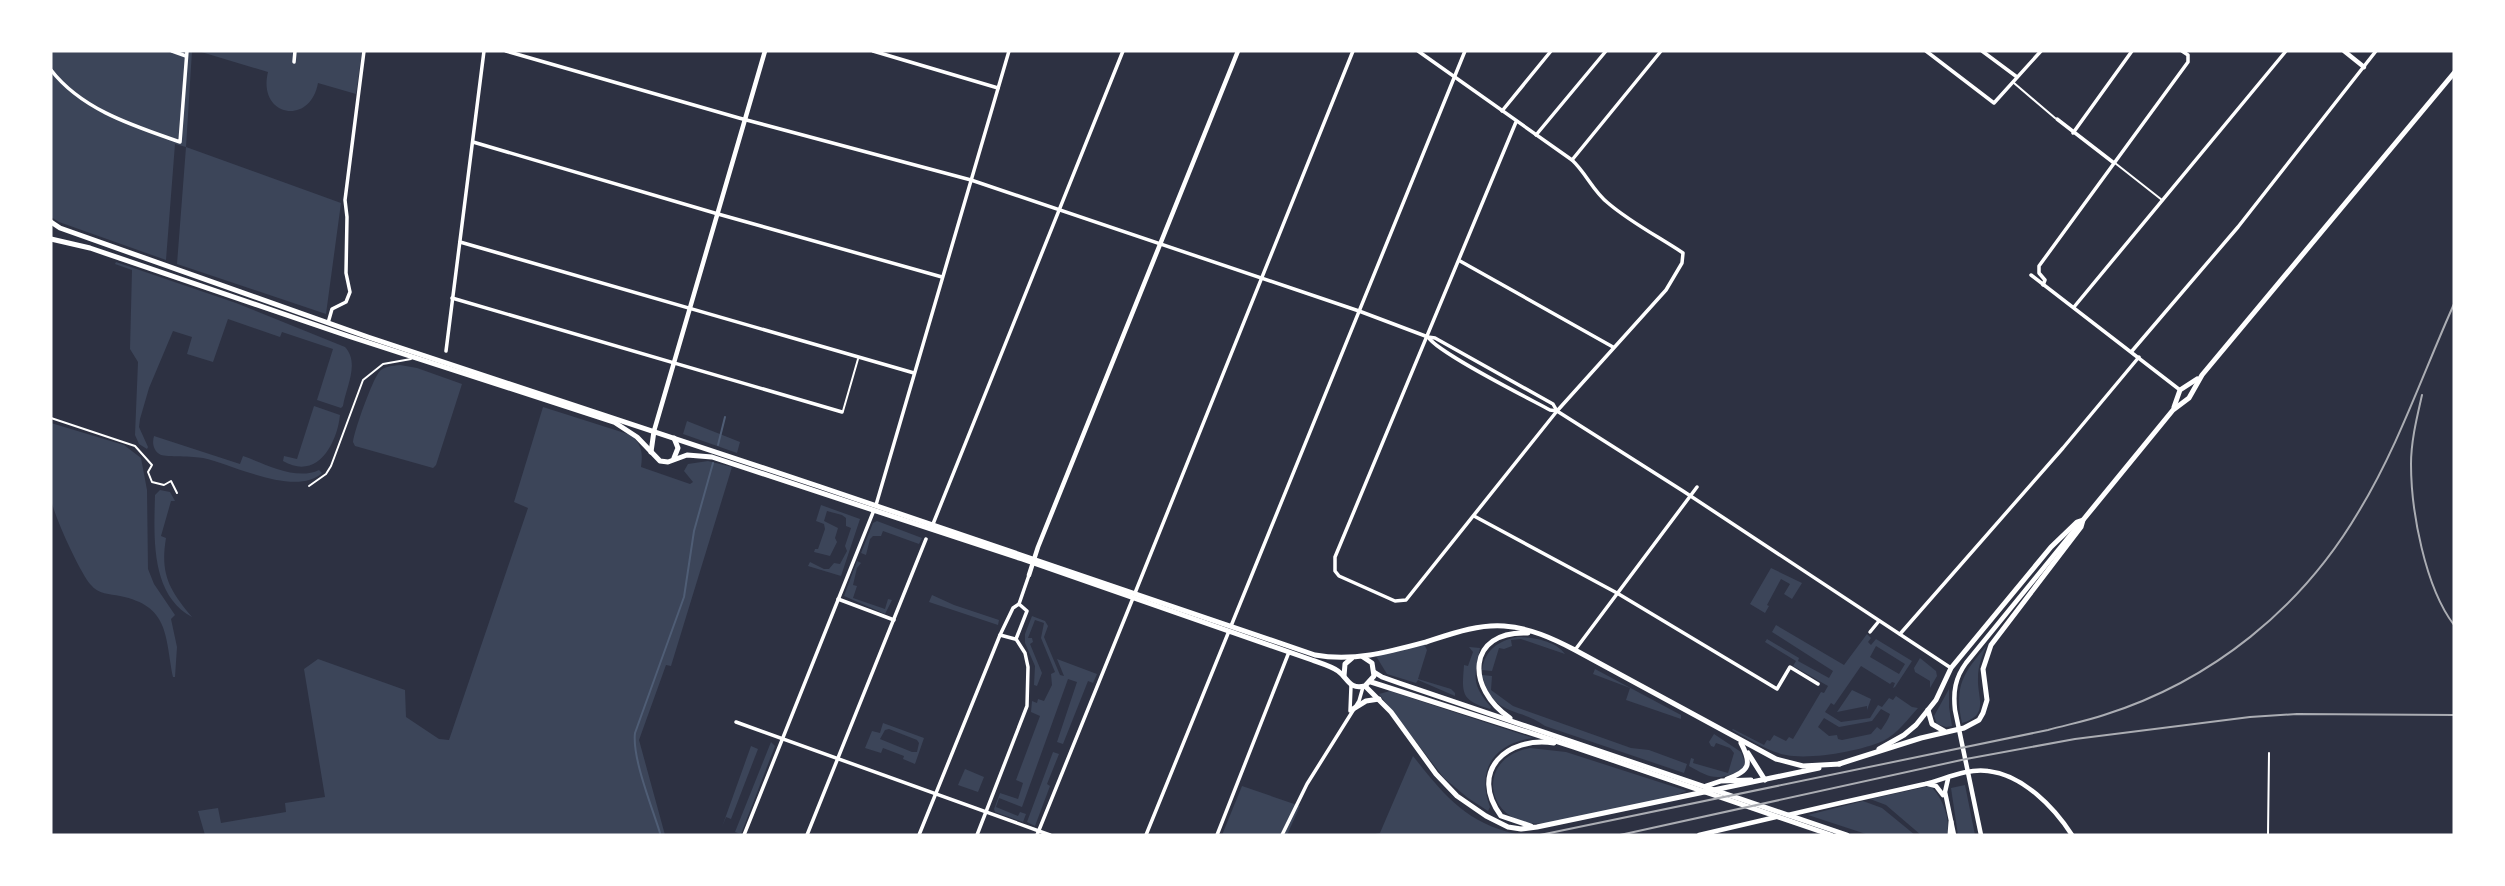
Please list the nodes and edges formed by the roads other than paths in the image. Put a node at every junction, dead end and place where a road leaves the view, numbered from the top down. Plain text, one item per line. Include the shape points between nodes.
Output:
1 (172, 51) edge
2 (295, 51) edge
3 (364, 51) edge
4 (484, 51) edge
5 (506, 51) edge
6 (765, 51) edge
7 (873, 51) edge
8 (1009, 51) edge
9 (1123, 51) edge
10 (1238, 51) edge
11 (1353, 51) edge
12 (1418, 51) edge
13 (1465, 51) edge
14 (1551, 51) edge
15 (1606, 51) edge
16 (1661, 51) edge
17 (1926, 51) edge
18 (1982, 51) edge
19 (2041, 51) edge
20 (2132, 51) edge
21 (2182, 51) edge
22 (2286, 51) edge
23 (2344, 51) edge
24 (2376, 51) edge
25 (187, 53) edge
26 (294, 62) dead end
27 (2364, 67) junction
28 (51, 70) edge
29 (2454, 73) edge
30 (1455, 77) junction
31 (2018, 77) junction
32 (2013, 83) junction
33 (998, 88) junction
34 (1502, 111) junction
35 (2057, 119) joint
36 (745, 120) junction
37 (1516, 122) junction
38 (2073, 133) junction
39 (1536, 135) junction
40 (473, 142) junction
41 (1572, 160) junction
42 (2114, 163) junction
43 (971, 180) junction
44 (2162, 201) junction
45 (1059, 210) junction
46 (718, 214) junction
47 (51, 222) edge
48 (51, 239) edge
49 (460, 242) junction
50 (1160, 243) junction
51 (1460, 261) junction
52 (2031, 275) dead end
53 (942, 277) junction
54 (1262, 278) junction
55 (2043, 285) junction
56 (452, 298) junction
57 (2074, 307) junction
58 (690, 309) junction
59 (1359, 311) junction
60 (327, 323) junction
61 (1427, 337) junction
62 (1614, 347) junction
63 (446, 351) dead end
64 (2132, 351) junction
65 (858, 357) junction
66 (2139, 357) junction
67 (416, 358) junction
68 (673, 363) junction
69 (914, 373) junction
70 (2184, 393) junction
71 (1557, 411) junction
72 (842, 412) joint
73 (51, 418) edge
74 (654, 431) junction
75 (673, 438) junction
76 (651, 453) junction
77 (668, 462) junction
78 (309, 486) dead end
79 (1697, 487) dead end
80 (177, 493) dead end
81 (1690, 496) junction
82 (875, 508) junction
83 (1474, 516) junction
84 (2083, 520) junction
85 (933, 524) junction
86 (926, 539) dead end
87 (1033, 561) junction
88 (1029, 575) joint
89 (1617, 593) junction
90 (1134, 596) junction
91 (838, 598) junction
92 (1019, 604) junction
93 (894, 620) junction
94 (1879, 621) junction
95 (1230, 629) junction
96 (1870, 632) dead end
97 (1539, 633) junction
98 (1899, 634) junction
99 (1000, 635) junction
100 (1016, 639) junction
101 (1574, 650) junction
102 (1289, 652) junction
103 (1360, 657) junction
104 (1352, 658) junction
105 (1951, 668) junction
106 (1374, 672) junction
107 (1344, 677) junction
108 (1818, 684) dead end
109 (1366, 685) junction
110 (1351, 686) junction
111 (1379, 699) junction
112 (1928, 710) junction
113 (1351, 711) junction
114 (736, 722) dead end
115 (1518, 723) junction
116 (1948, 732) junction
117 (1732, 736) junction
118 (781, 739) junction
119 (1741, 743) junction
120 (1574, 747) junction
121 (2269, 753) dead end
122 (1861, 759) junction
123 (838, 760) junction
124 (1840, 764) junction
125 (1636, 765) junction
126 (1791, 765) junction
127 (1792, 774) junction
128 (1948, 778) junction
129 (1765, 780) junction
130 (1721, 781) junction
131 (1925, 784) junction
132 (935, 795) junction
133 (1945, 798) junction
134 (1664, 802) junction
135 (986, 813) junction
136 (1486, 816) junction
137 (1501, 816) junction
138 (1951, 822) joint
139 (1537, 827) junction
140 (1038, 833) edge
141 (744, 835) edge
142 (807, 835) edge
143 (919, 835) edge
144 (977, 835) edge
145 (1050, 835) edge
146 (1146, 835) edge
147 (1217, 835) edge
148 (1282, 835) edge
149 (1699, 835) edge
150 (1831, 835) edge
151 (1847, 835) edge
152 (1952, 835) edge
153 (1981, 835) edge
154 (2072, 835) edge
155 (2268, 835) edge

1 - 25 street
2 - 26 street
3 - 60 street via 345,200 349,292 346,302 332,309
4 - 40 street
5 - 36 street
6 - 36 street
7 - 33 street
8 - 33 street
9 - 45 street
10 - 50 street
11 - 54 street
12 - 30 street
13 - 30 street
14 - 34 street
15 - 39 street
16 - 41 street
17 - 32 street via 1994,103
18 - 31 street
19 - 31 street
20 - 38 street
21 - 42 street via 2188,62
22 - 44 street
23 - 27 street
24 - 27 street
25 - 28 street via 180,142 109,115
27 - 64 street via 2238,227
29 - 70 main road
30 - 34 street
30 - 59 street
31 - 32 street
32 - 35 lane
33 - 43 street
34 - 37 street
35 - 38 street
36 - 43 street
36 - 46 street
37 - 39 street
37 - 51 street
38 - 42 street
39 - 41 street
40 - 46 street
40 - 49 street
41 - 62 street via 1608,204 1683,253 1666,290
42 - 44 lane
42 - 55 street via 2039,266
43 - 45 street
43 - 53 street
44 - 57 street
45 - 50 street
45 - 85 street
46 - 53 street
46 - 58 street
47 - 60 main road
48 - 67 main road via 90,248
49 - 56 street
49 - 58 street
50 - 54 street
50 - 87 street
51 - 61 street
51 - 62 street
52 - 55 street
53 - 69 street
54 - 59 street
54 - 90 street
55 - 57 street
56 - 63 street
56 - 68 street
57 - 64 street
58 - 65 street
58 - 68 street
59 - 61 street
59 - 95 street
60 - 74 main road
61 - 71 street via 1432,344
61 - 83 street via 1335,557 1335,570 1395,601 1406,600
62 - 71 street
64 - 66 street
65 - 69 street
65 - 72 lane
66 - 70 street
66 - 98 street
67 - 76 main road via 619,424
67 - 78 lane via 383,365 363,380 331,466
68 - 72 street
68 - 74 street
69 - 82 street
70 - 84 main road
71 - 81 street
71 - 83 street
73 - 80 lane via 135,446 152,464 148,471 152,482 164,485 171,481
74 - 75 main road
74 - 76 main road
75 - 77 main road via 677,452
75 - 82 main road
76 - 77 main road via 656,460
77 - 82 main road via 687,455 712,457
79 - 81 street
81 - 89 street
81 - 94 street
82 - 85 main road
82 - 87 main road
82 - 91 street
83 - 89 street
84 - 105 main road via 2051,547
84 - 116 main road via 1991,645 1983,669 1987,700 1983,713 1972,725
84 - 153 street via 1956,680 1953,698
85 - 87 main road
86 - 93 street
87 - 88 street
87 - 90 main road
88 - 92 street
89 - 101 street
89 - 108 street via 1777,689 1790,667
90 - 95 main road
90 - 140 street
91 - 93 street
91 - 118 street
92 - 99 street
92 - 100 street via 1027,611
93 - 123 street
94 - 96 street
94 - 98 street
95 - 102 main road
95 - 104 main road via 1315,655
95 - 146 street
97 - 101 main road
97 - 103 main road via 1518,627 1486,627
97 - 115 main road via 1499,637 1486,646 1481,657 1478,674 1485,694
98 - 105 street
99 - 100 street
99 - 132 street
100 - 135 street via 1028,667 1027,706
101 - 117 main road
102 - 107 main road
102 - 147 street
103 - 104 main road
103 - 106 main road via 1372,663
104 - 107 main road via 1345,664
105 - 112 main road
106 - 109 main road
106 - 115 main road
107 - 110 main road
109 - 110 main road
109 - 111 main road
109 - 113 street
109 - 120 main road
110 - 113 street
111 - 113 main road
111 - 136 main road via 1443,783
112 - 116 main road via 1932,724
112 - 122 main road via 1904,735
113 - 148 street
114 - 118 street
115 - 125 main road
116 - 122 main road
117 - 119 main road
117 - 126 main road
118 - 123 street
118 - 141 street
119 - 129 main road
119 - 130 main road via 1748,761 1745,770
120 - 125 main road
120 - 137 main road via 1530,743 1498,759 1488,783
121 - 155 lane
122 - 124 main road
123 - 132 street
123 - 142 street
124 - 126 main road
124 - 127 main road
125 - 150 main road
125 - 151 main road
126 - 127 main road
127 - 129 main road
128 - 131 street
128 - 133 street
128 - 154 street via 1987,770 2005,776 2044,801
129 - 130 main road
129 - 134 main road
130 - 134 main road
131 - 133 street via 1936,786
131 - 149 street
132 - 135 street
132 - 143 street
133 - 138 street
134 - 139 main road
135 - 140 street
135 - 144 street
136 - 137 main road
136 - 139 main road via 1513,828
137 - 139 main road
138 - 152 main road
140 - 145 street

